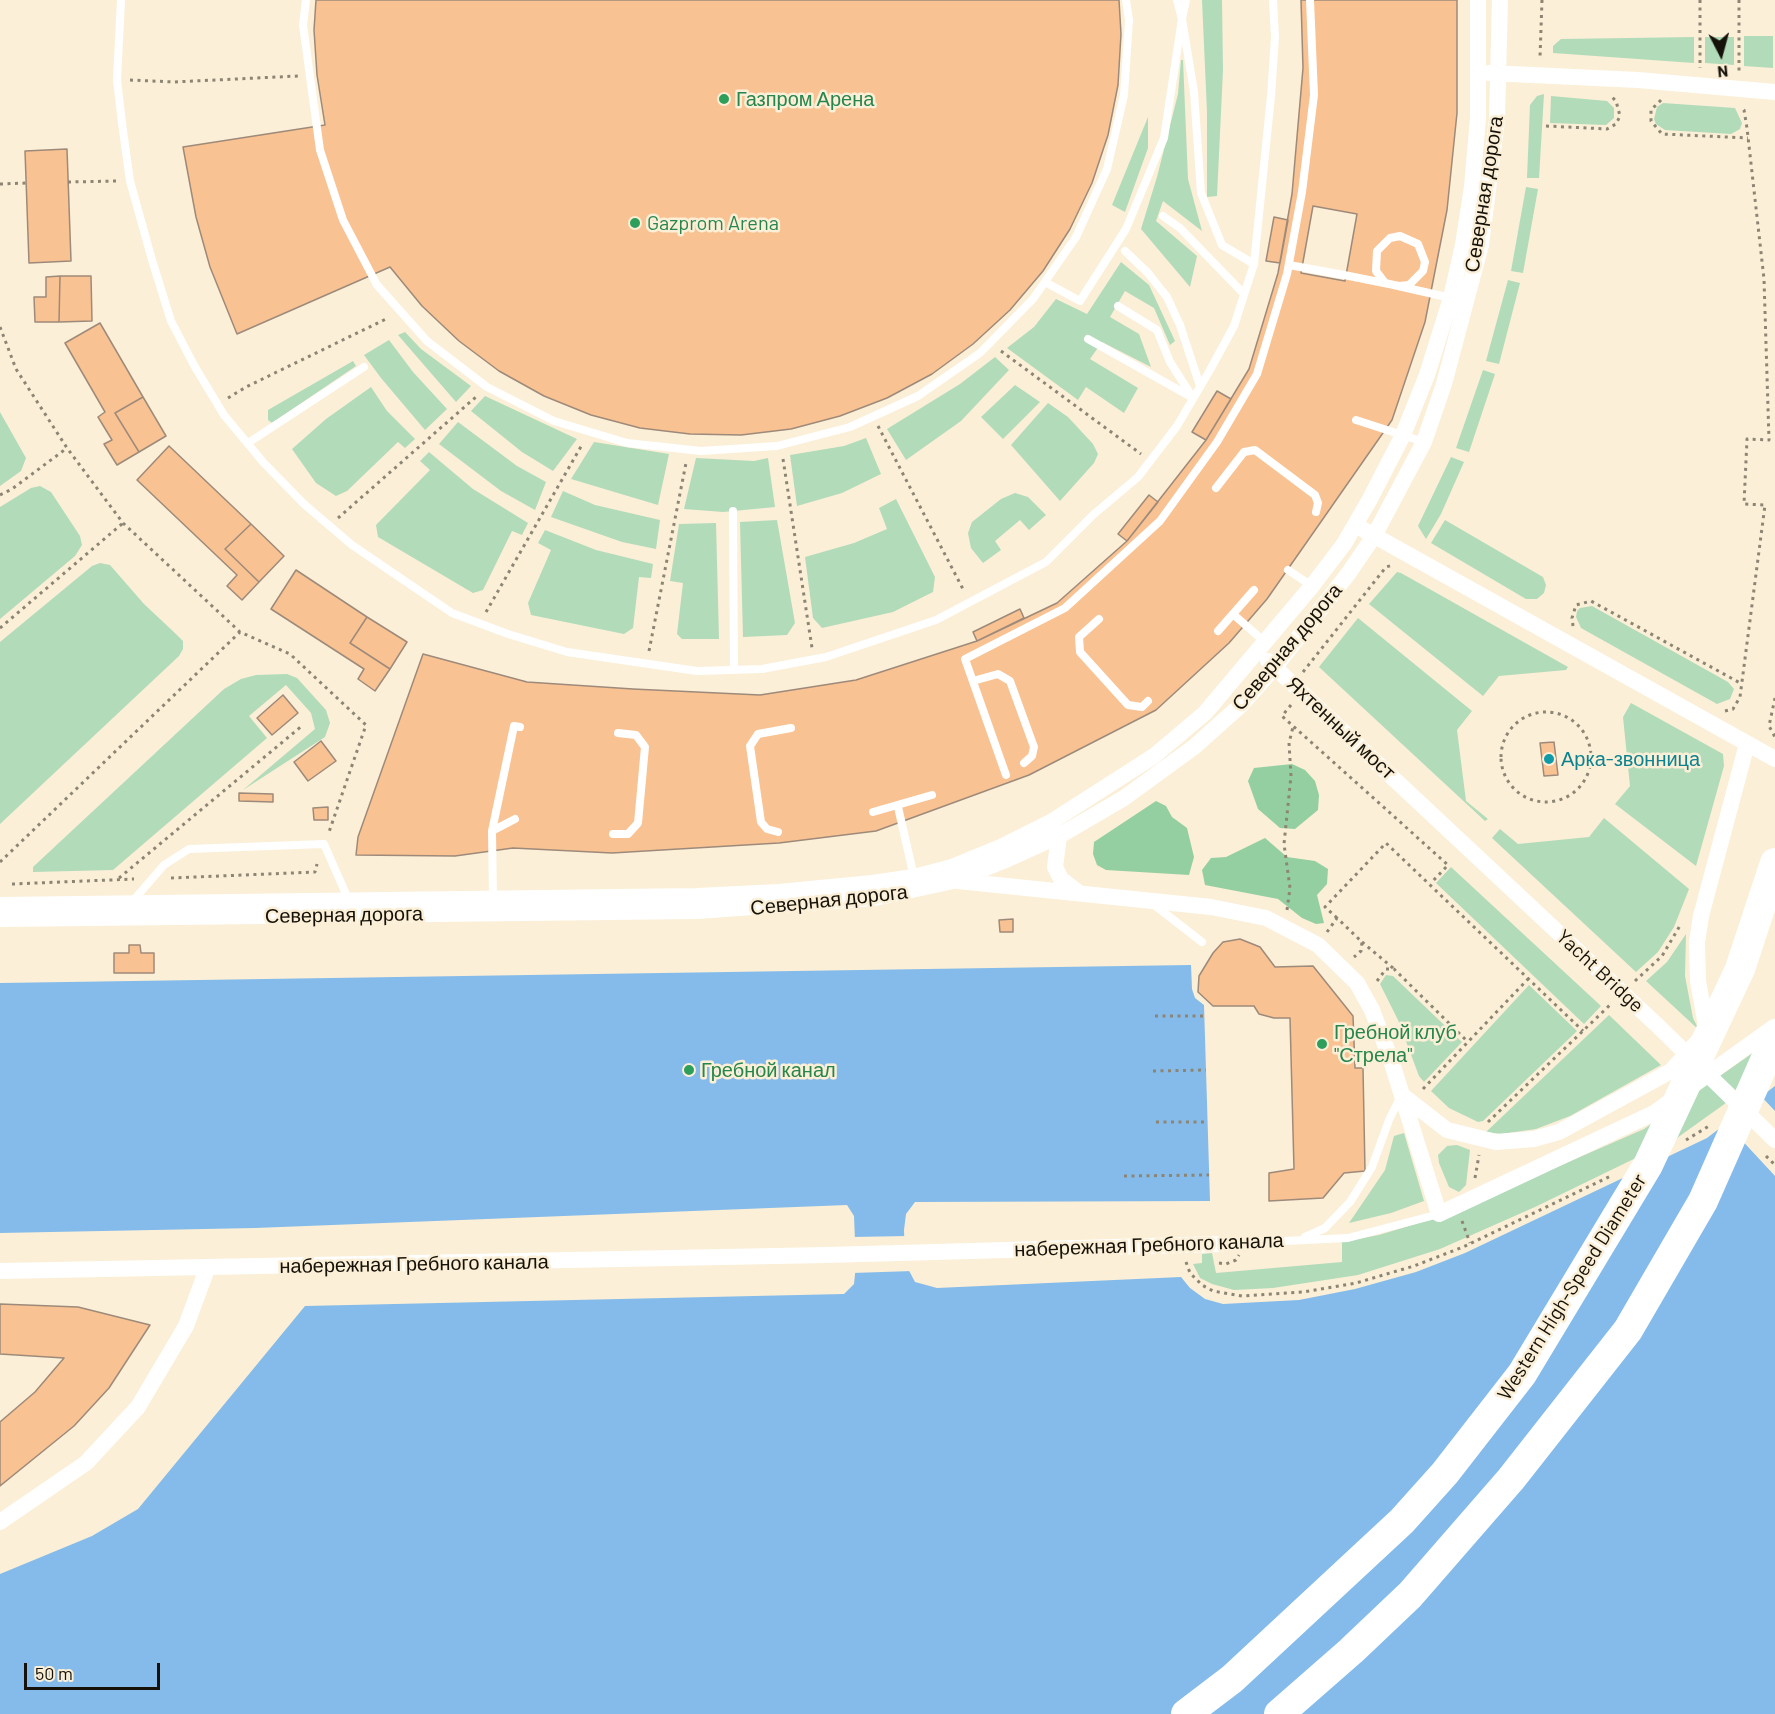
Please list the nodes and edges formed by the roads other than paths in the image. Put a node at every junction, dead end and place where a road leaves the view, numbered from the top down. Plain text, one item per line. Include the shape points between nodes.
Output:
1 (121, 0) edge
2 (306, 0) edge
3 (1126, 0) edge
4 (1177, 0) edge
5 (1186, 0) edge
6 (1273, 0) edge
7 (1310, 0) edge
8 (1478, 7) edge
9 (1500, 7) edge
10 (1182, 19) junction
11 (1479, 73) junction
12 (1499, 73) junction
13 (1775, 92) edge
14 (1163, 216) dead end
15 (1125, 251) dead end
16 (1254, 264) junction
17 (1288, 265) junction
18 (1045, 282) junction
19 (1244, 294) junction
20 (1459, 299) junction
21 (1118, 306) dead end
22 (1088, 339) dead end
23 (364, 367) dead end
24 (1200, 386) junction
25 (1193, 398) junction
26 (1356, 420) dead end
27 (1403, 435) junction
28 (1424, 442) junction
29 (248, 443) junction
30 (1216, 488) dead end
31 (733, 511) dead end
32 (1317, 512) dead end
33 (1355, 525) junction
34 (1374, 536) junction
35 (1288, 570) dead end
36 (1312, 586) junction
37 (1254, 590) dead end
38 (1234, 615) junction
39 (1099, 619) dead end
40 (1218, 631) dead end
41 (1262, 647) junction
42 (1275, 667) junction
43 (734, 669) junction
44 (973, 681) junction
45 (1147, 703) dead end
46 (520, 727) dead end
47 (791, 728) dead end
48 (618, 733) dead end
49 (1747, 744) junction
50 (1775, 759) edge
51 (1025, 763) dead end
52 (1006, 775) dead end
53 (932, 795) dead end
54 (1423, 805) joint
55 (898, 807) junction
56 (873, 812) dead end
57 (515, 819) dead end
58 (1055, 829) junction
59 (492, 831) junction
60 (777, 832) dead end
61 (617, 834) dead end
62 (1775, 863) edge
63 (949, 875) junction
64 (914, 877) junction
65 (1082, 894) junction
66 (492, 899) junction
67 (349, 901) junction
68 (1149, 901) junction
69 (131, 903) junction
70 (0, 905) edge
71 (0, 919) edge
72 (1202, 942) dead end
73 (1775, 1027) edge
74 (1775, 1038) edge
75 (1402, 1095) junction
76 (1775, 1140) edge
77 (1439, 1214) junction
78 (1299, 1240) junction
79 (1221, 1244) joint
80 (207, 1269) junction
81 (0, 1271) edge
82 (0, 1521) edge
83 (1186, 1714) edge
84 (1279, 1714) edge

1 - 29 lane via 117,80 130,181 171,321 218,405
2 - 18 lane via 303,25 320,150 343,220 377,285 428,341 487,387 554,421 627,442 701,451 781,445 850,427 918,396 990,343
3 - 18 lane via 1129,20 1124,95 1107,169 1076,237
4 - 10 lane
5 - 10 lane
6 - 16 lane via 1271,96
7 - 17 lane via 1314,95
8 - 11 street, Северная дорога
9 - 12 street, Северная дорога
10 - 16 lane via 1194,92 1200,193 1222,245
10 - 18 lane via 1164,138 1126,229 1080,301
11 - 12 street
11 - 20 street, Северная дорога via 1472,187
12 - 13 street
12 - 20 street, Северная дорога via 1481,245
14 - 19 lane via 1180,228
15 - 24 lane via 1167,297
16 - 19 lane
17 - 20 lane via 1344,275 1399,286 1417,279 1423,271 1423,252 1418,244 1400,236 1390,238 1377,251 1376,271 1385,283
17 - 44 lane via 1257,374 1217,442 1160,521 1065,608 965,659
19 - 24 lane via 1234,326
20 - 27 street, Северная дорога
20 - 28 street, Северная дорога via 1444,384
21 - 25 lane via 1156,330
22 - 25 lane
23 - 29 lane
24 - 25 lane
25 - 43 lane via 1138,477 1046,562 936,620 814,659 762,669
26 - 27 lane
27 - 28 lane
27 - 33 street, Северная дорога
28 - 34 street, Северная дорога
29 - 43 lane via 304,504 352,545 452,613 567,652 697,671
30 - 32 lane via 1244,452 1259,451 1315,495
31 - 43 lane
33 - 34 street
33 - 36 street, Северная дорога
34 - 42 street, Северная дорога
34 - 49 street
35 - 36 lane
36 - 41 street, Северная дорога
37 - 38 lane
38 - 40 lane
38 - 41 lane
39 - 45 lane via 1079,637 1080,651 1128,705
41 - 42 street, Яхтенный мост
41 - 58 street, Северная дорога via 1182,734
42 - 54 street, Яхтенный мост
42 - 58 street, Северная дорога via 1194,747 1124,798
44 - 51 lane via 990,675 1003,675 1011,681 1034,747
44 - 52 lane
46 - 59 lane via 514,726
47 - 60 lane via 758,734 750,746 761,822
48 - 61 lane via 640,739 645,747 638,824 633,831
49 - 50 street
49 - 75 street via 1697,942 1698,981 1707,1031 1671,1071 1559,1132 1534,1139 1496,1142 1447,1130
53 - 55 lane
54 - 76 street, Yacht Bridge
55 - 56 lane
55 - 64 lane
57 - 59 lane
58 - 63 street, Северная дорога
58 - 65 street via 1055,867 1061,879
59 - 66 lane
62 - 83 highway, Western High-Speed Diameter via 1740,969 1648,1165 1522,1374 1402,1521 1232,1678
63 - 64 street, Северная дорога
63 - 65 street
63 - 71 street, Северная дорога via 875,898 698,911
64 - 66 street, Северная дорога via 779,892
65 - 68 street
66 - 67 street, Северная дорога
67 - 69 street, Северная дорога
67 - 69 lane via 324,844 189,849 164,865
68 - 72 lane
68 - 75 street via 1266,918 1318,945 1357,983 1372,1010
69 - 70 street, Северная дорога
73 - 77 street via 1654,1113
74 - 84 highway via 1703,1201 1628,1330 1511,1479 1410,1595
75 - 77 street
75 - 78 lane, набережная Гребного канала via 1372,1167 1350,1202 1325,1228
77 - 78 lane via 1348,1238
78 - 79 lane, набережная Гребного канала
79 - 80 street, набережная Гребного канала
80 - 81 street, набережная Гребного канала
80 - 82 street via 186,1326 138,1407 86,1463

